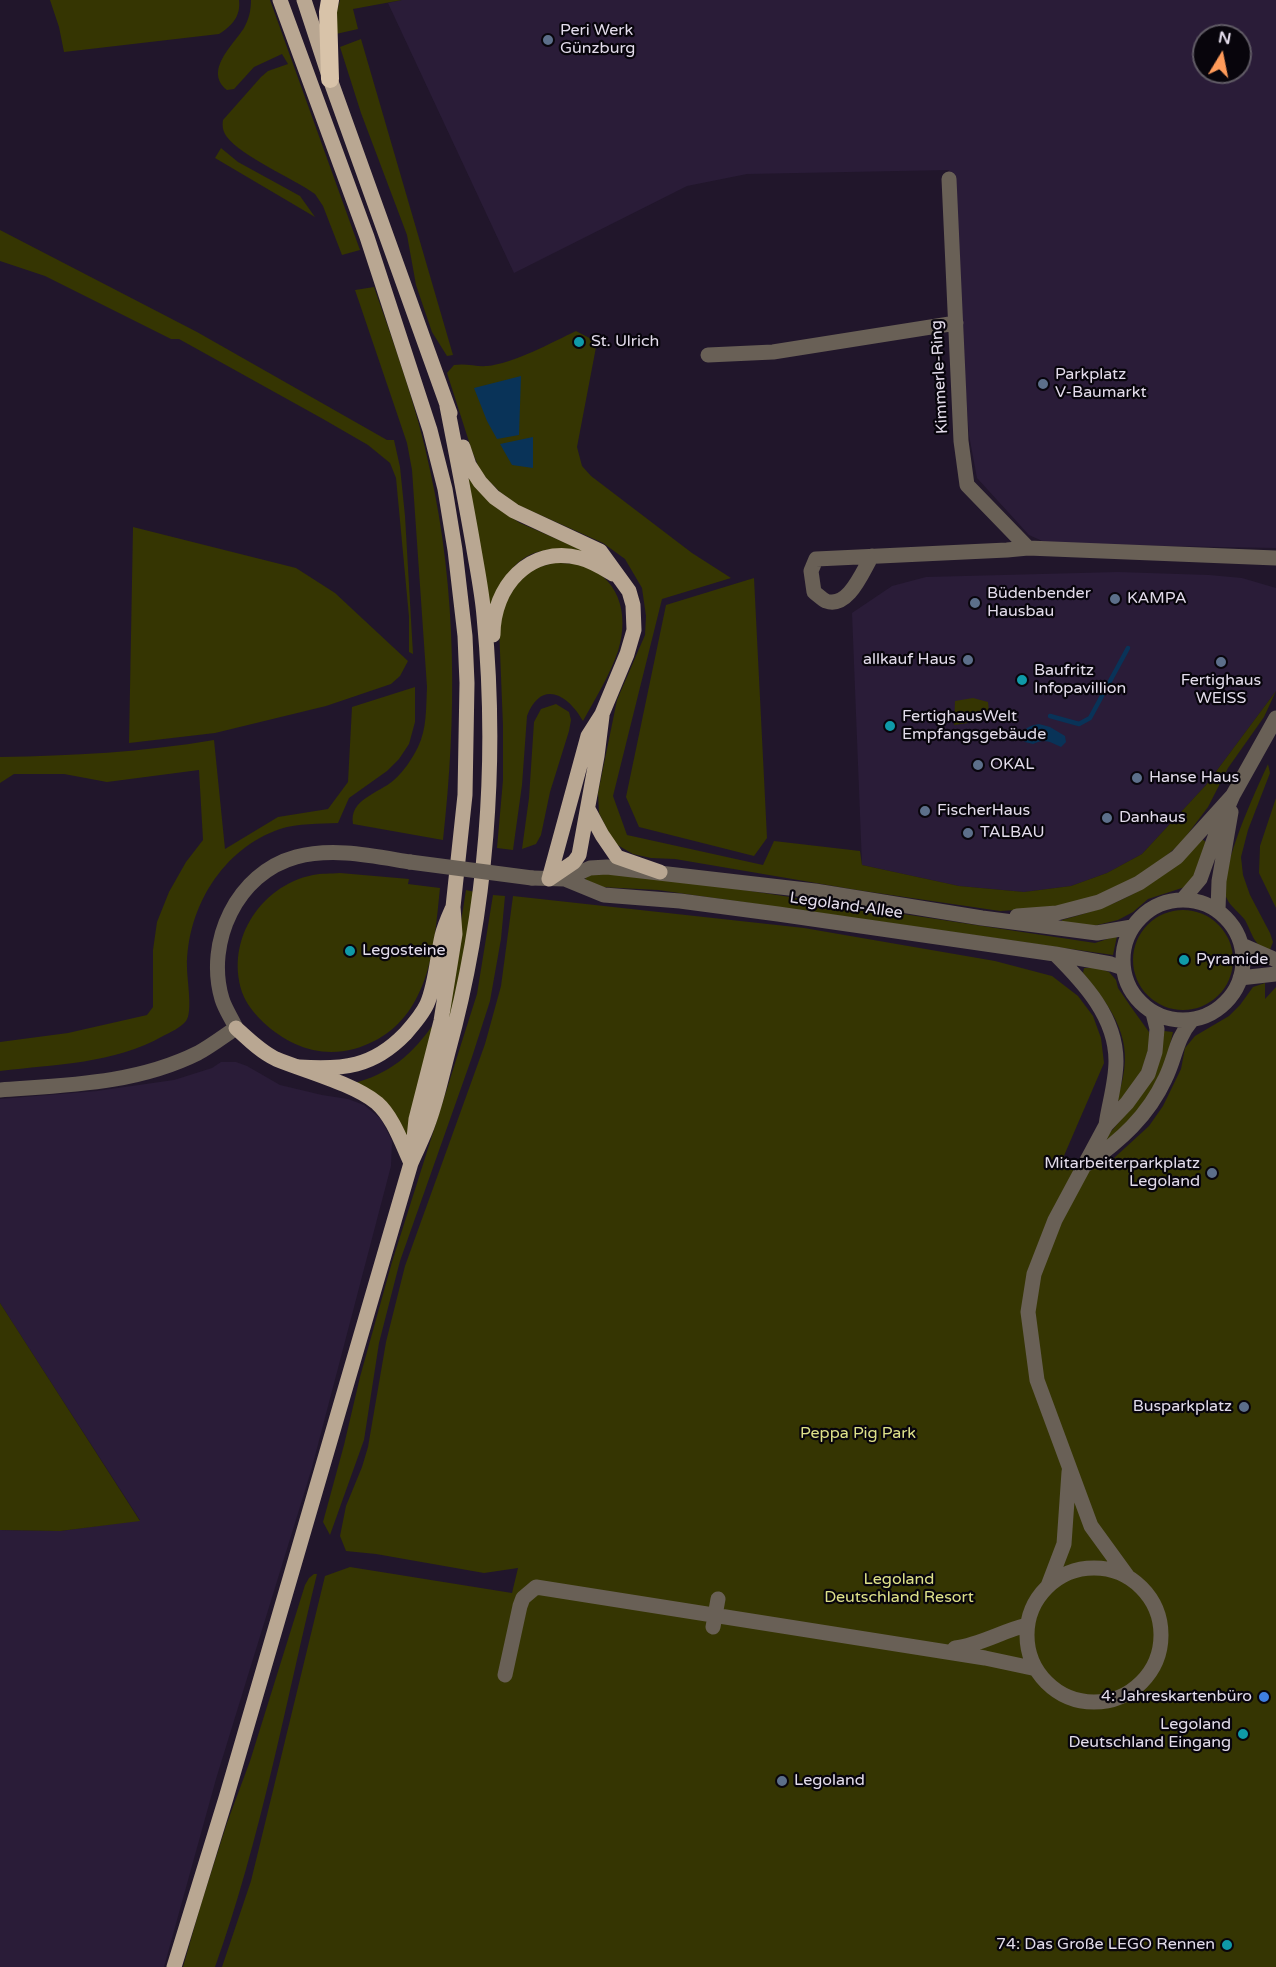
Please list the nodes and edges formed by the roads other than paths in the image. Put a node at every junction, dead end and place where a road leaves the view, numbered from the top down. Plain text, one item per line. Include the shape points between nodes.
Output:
1 (280, 0) edge
2 (304, 0) edge
3 (330, 0) edge
4 (330, 79) junction
5 (949, 179) dead end
6 (956, 323) junction
7 (708, 355) dead end
8 (447, 406) junction
9 (1028, 548) junction
10 (872, 556) dead end
11 (1276, 558) edge
12 (621, 579) junction
13 (487, 672) junction
14 (602, 714) junction
15 (1276, 718) edge
16 (1233, 795) junction
17 (588, 809) junction
18 (660, 872) junction
19 (549, 879) junction
20 (566, 879) junction
21 (1183, 899) junction
22 (453, 907) junction
23 (1218, 910) junction
24 (982, 918) junction
25 (1132, 927) junction
26 (1242, 945) junction
27 (1055, 954) junction
28 (1276, 960) edge
29 (1123, 968) junction
30 (1276, 974) edge
31 (1240, 978) junction
32 (1153, 1013) junction
33 (1192, 1020) junction
34 (236, 1028) junction
35 (299, 1067) junction
36 (0, 1090) edge
37 (1106, 1125) junction
38 (411, 1163) junction
39 (1082, 1168) junction
40 (1070, 1466) junction
41 (1128, 1577) junction
42 (1048, 1586) junction
43 (718, 1599) dead end
44 (1027, 1625) junction
45 (713, 1627) dead end
46 (940, 1650) junction
47 (1032, 1668) junction
48 (505, 1674) dead end
49 (174, 1967) edge

1 - 22 main road via 367,237 430,430 445,489 464,625 467,683 465,795
2 - 4 main road
3 - 4 highway
4 - 8 main road
5 - 6 street, Kimmerle-Ring
6 - 7 street via 773,352
6 - 9 street, Kimmerle-Ring via 961,441 967,485
8 - 12 main road via 469,465 494,497 514,511 600,551
8 - 13 main road via 484,615
9 - 10 street
9 - 11 street
12 - 13 main road via 594,563 562,555 525,566 503,591 496,607 494,651
12 - 14 main road via 633,605 634,630
13 - 38 main road via 488,791 471,957 429,1123
14 - 17 main road
14 - 19 main road via 588,736
15 - 16 street
16 - 21 street via 1200,879
16 - 23 street
16 - 24 street via 1177,856 1140,883 1099,902 1057,913
17 - 18 main road via 618,856
17 - 19 main road via 579,855
18 - 20 street, Legoland-Allee via 590,868
18 - 24 street, Legoland-Allee via 815,891
19 - 20 street
19 - 34 street, bridge via 367,855 324,854 297,857 276,865 239,897 226,920 219,946 217,971 222,1000
20 - 27 street, Legoland-Allee via 604,895 680,901
21 - 23 street
21 - 25 street via 1145,912
22 - 35 main road via 427,1004 397,1042 358,1065 330,1069
22 - 38 main road via 452,956 441,1021 416,1119
23 - 26 street via 1234,927
24 - 25 street, Legoland-Allee via 1097,933
25 - 29 street via 1124,945
26 - 28 street
26 - 31 street via 1244,965
27 - 29 street, Legoland-Allee
27 - 37 street via 1075,974 1109,1024 1116,1061
29 - 32 street via 1138,1001
30 - 31 street
31 - 33 street via 1228,1002 1212,1014
32 - 33 street via 1172,1020
32 - 37 street via 1157,1029 1148,1074
33 - 39 street via 1181,1033 1165,1079 1145,1113 1114,1146
34 - 35 main road via 274,1058
34 - 36 street via 198,1053 139,1075 101,1083
35 - 38 main road via 379,1105
37 - 39 street
38 - 49 main road
39 - 40 street via 1045,1243 1034,1274 1028,1312 1037,1380
40 - 41 street via 1091,1526
40 - 42 street via 1064,1544
41 - 42 street via 1108,1569 1087,1568 1066,1574
41 - 47 street via 1144,1589 1161,1624 1156,1663 1145,1680 1112,1700 1092,1702 1072,1699 1054,1690
42 - 44 street via 1037,1598
43 - 45 street
44 - 46 street via 972,1646
44 - 47 street via 1025,1638
46 - 47 street
46 - 48 street via 536,1587 520,1606

